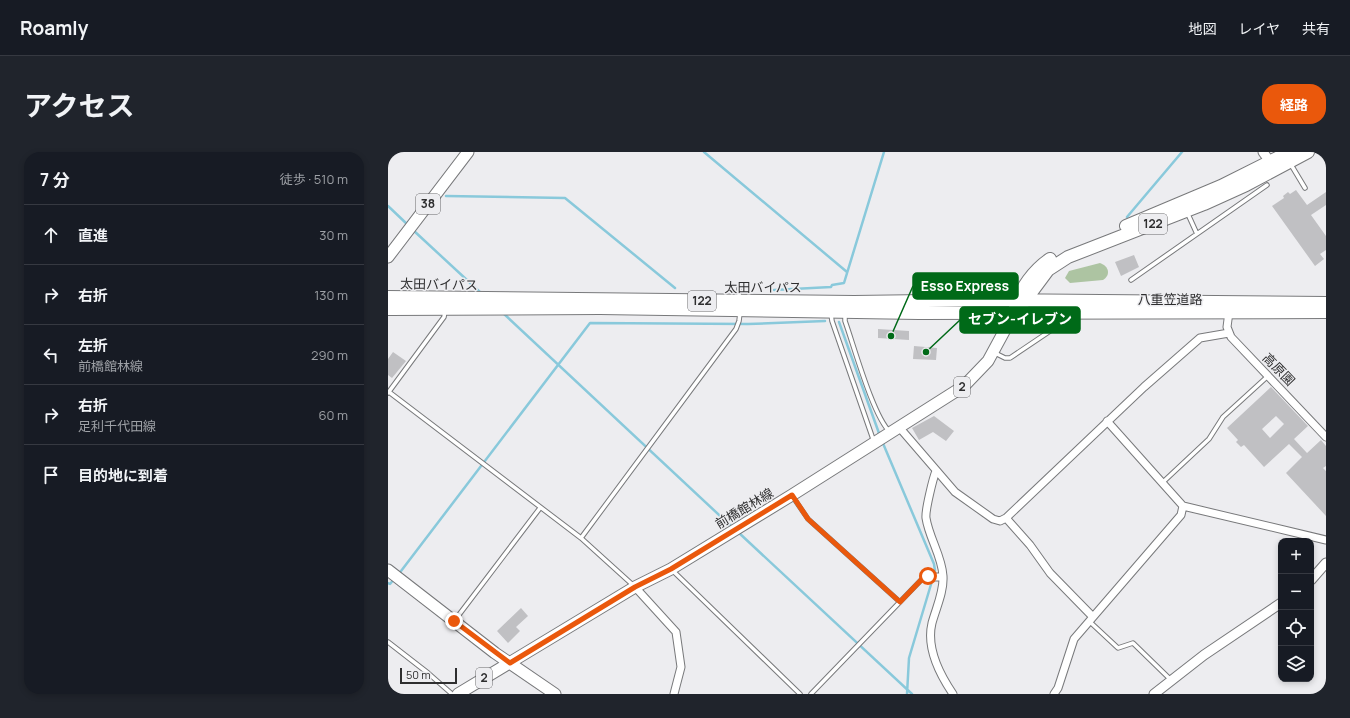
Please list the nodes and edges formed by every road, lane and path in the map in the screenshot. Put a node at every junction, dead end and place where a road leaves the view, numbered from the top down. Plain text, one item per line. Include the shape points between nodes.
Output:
1 (468, 152) edge
2 (1308, 152) edge
3 (1290, 157) edge
4 (1270, 161) edge
5 (1246, 184) junction
6 (1267, 185) dead end
7 (1305, 188) dead end
8 (1252, 197) junction
9 (1186, 211) junction
10 (1198, 234) junction
11 (388, 257) edge
12 (1131, 280) dead end
13 (739, 288) dead end
14 (389, 300) edge
15 (1022, 301) junction
16 (1326, 303) edge
17 (739, 306) junction
18 (445, 308) junction
19 (831, 312) junction
20 (1228, 312) junction
21 (1326, 312) edge
22 (845, 313) junction
23 (1014, 313) junction
24 (1059, 325) dead end
25 (1229, 333) junction
26 (994, 352) junction
27 (1269, 375) junction
28 (388, 393) edge
29 (1107, 421) junction
30 (1325, 433) edge
31 (885, 436) junction
32 (936, 471) junction
33 (1162, 483) junction
34 (792, 495) junction
35 (1183, 506) junction
36 (540, 508) junction
37 (1006, 518) junction
38 (581, 538) junction
39 (1326, 540) edge
40 (1326, 564) edge
41 (671, 569) junction
42 (388, 570) edge
43 (926, 577) joint
44 (940, 577) junction
45 (1314, 577) edge
46 (635, 587) junction
47 (900, 602) junction
48 (1278, 605) edge
49 (1091, 619) junction
50 (454, 621) junction
51 (388, 642) edge
52 (510, 663) junction
53 (1171, 681) junction
54 (464, 693) edge
55 (452, 694) edge
56 (555, 694) edge
57 (674, 694) edge
58 (800, 694) edge
59 (811, 694) edge
60 (953, 694) edge
61 (1054, 694) edge
62 (1154, 694) edge

1 - 11 main road, 38
2 - 3 highway, 122
3 - 4 highway, 122
3 - 7 lane
4 - 5 highway, 122
4 - 15 highway, 122 via 1221,186 1052,258 1030,278
5 - 8 lane
5 - 9 highway, 122
6 - 8 lane
8 - 10 lane
9 - 10 lane
9 - 15 highway, 122 via 1058,263
10 - 12 lane
13 - 17 lane
14 - 17 highway, 太田バイパス / 122
14 - 18 highway, 太田バイパス / 122
15 - 16 highway, 八重笠道路 / 122
15 - 17 highway, 太田バイパス / 122
15 - 23 highway, 122
17 - 18 highway, 太田バイパス / 122
17 - 19 highway, 太田バイパス / 122
17 - 38 lane via 736,329
18 - 28 lane via 444,317
19 - 22 highway, 太田バイパス / 122
19 - 31 lane via 832,321
20 - 21 highway, 八重笠道路 / 122
20 - 23 highway, 八重笠道路 / 122
20 - 25 street
22 - 23 highway, 太田バイパス / 122
22 - 31 lane via 845,321 883,424
23 - 26 main road, 前橋館林線 / 2
24 - 26 lane via 1010,358
25 - 27 street, 高原園
25 - 29 street via 1200,338
26 - 31 main road, 前橋館林線 / 2 via 964,386
27 - 30 street, 高原園
27 - 33 lane via 1223,417 1209,439
28 - 36 lane
29 - 33 street
29 - 37 street
31 - 32 street
31 - 34 main road, 前橋館林線 / 2
32 - 37 street via 955,492 993,519 1000,521
32 - 44 street via 926,518 942,565
33 - 35 street
34 - 41 main road, 前橋館林線 / 2
34 - 47 lane via 808,519
35 - 39 street
35 - 49 street via 1181,515
36 - 38 lane
36 - 50 lane
37 - 49 street
38 - 46 lane
40 - 45 street
41 - 46 main road, 前橋館林線 / 2
41 - 58 lane
42 - 50 main road
43 - 44 street
43 - 47 lane
44 - 60 street via 943,586 932,624 932,640 938,670
46 - 52 main road, 前橋館林線 / 2
46 - 57 street via 676,632 681,667
47 - 59 lane
48 - 53 street
49 - 53 lane via 1118,648 1133,643
49 - 61 street via 1074,639
50 - 52 main road
51 - 55 lane
52 - 54 main road, 前橋館林線 / 2
52 - 56 main road
53 - 62 street

